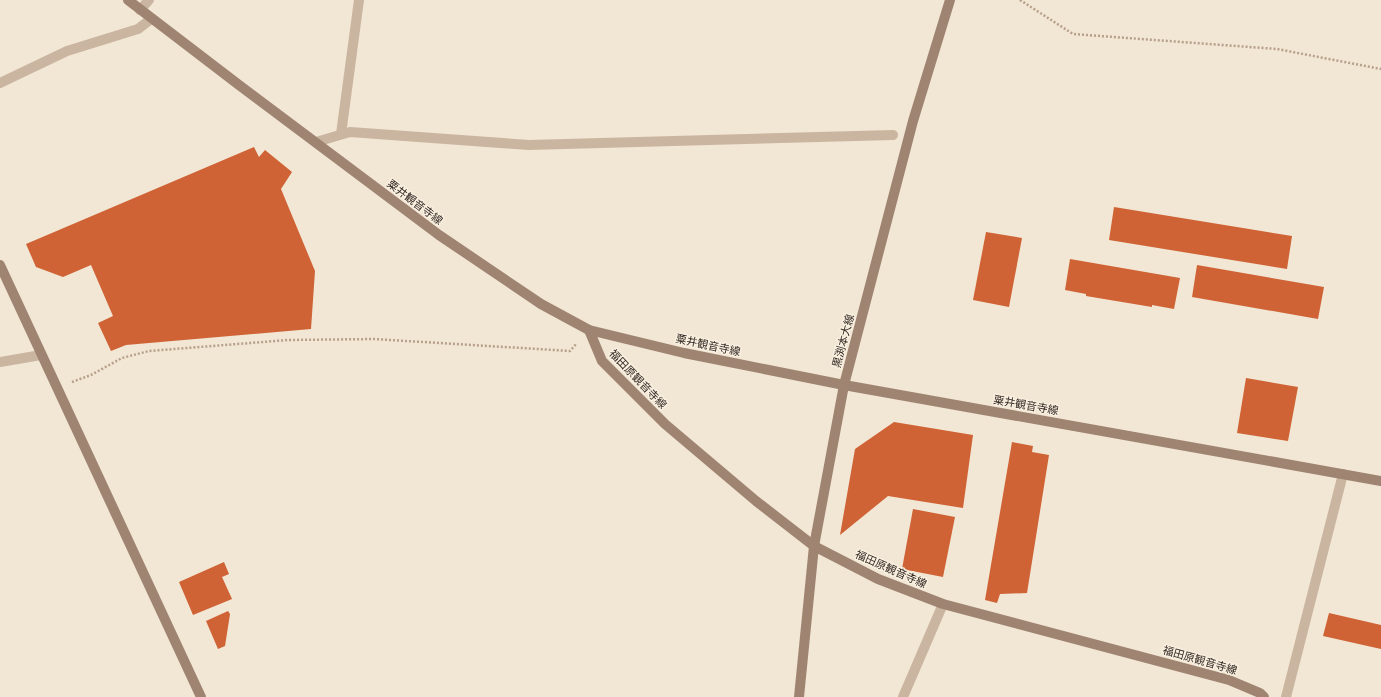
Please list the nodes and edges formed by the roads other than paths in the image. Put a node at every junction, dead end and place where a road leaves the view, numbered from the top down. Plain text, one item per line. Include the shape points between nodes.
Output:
1 (128, 0) edge
2 (149, 0) edge
3 (359, 0) edge
4 (950, 0) edge
5 (140, 10) junction
6 (151, 18) junction
7 (0, 83) edge
8 (341, 134) junction
9 (893, 135) dead end
10 (316, 142) junction
11 (0, 265) edge
12 (589, 330) junction
13 (41, 355) junction
14 (0, 362) edge
15 (844, 385) junction
16 (1343, 474) junction
17 (1381, 481) edge
18 (814, 546) junction
19 (943, 604) junction
20 (201, 697) edge
21 (799, 697) edge
22 (903, 697) edge
23 (1264, 697) edge
24 (1286, 697) edge

1 - 5 main road, 粟井観音寺線
2 - 5 street
3 - 8 street
4 - 15 main road, 黒渕本大線 via 913,121
5 - 6 main road, 粟井観音寺線
6 - 7 street via 138,29 67,51
6 - 10 main road, 粟井観音寺線
8 - 9 street via 350,132 529,145
8 - 10 street
10 - 12 main road, 粟井観音寺線 via 439,235 541,304
11 - 13 main road
12 - 15 main road, 粟井観音寺線 via 684,353
12 - 18 main road, 福田原観音寺線 via 602,361 665,424
13 - 14 street
13 - 20 main road
15 - 16 main road, 粟井観音寺線
15 - 18 main road, 黒渕本大線
16 - 17 main road, 粟井観音寺線
16 - 24 street
18 - 19 main road, 福田原観音寺線 via 878,579
18 - 21 main road, 黒渕本大線
19 - 22 street
19 - 23 main road, 福田原観音寺線 via 1229,680

